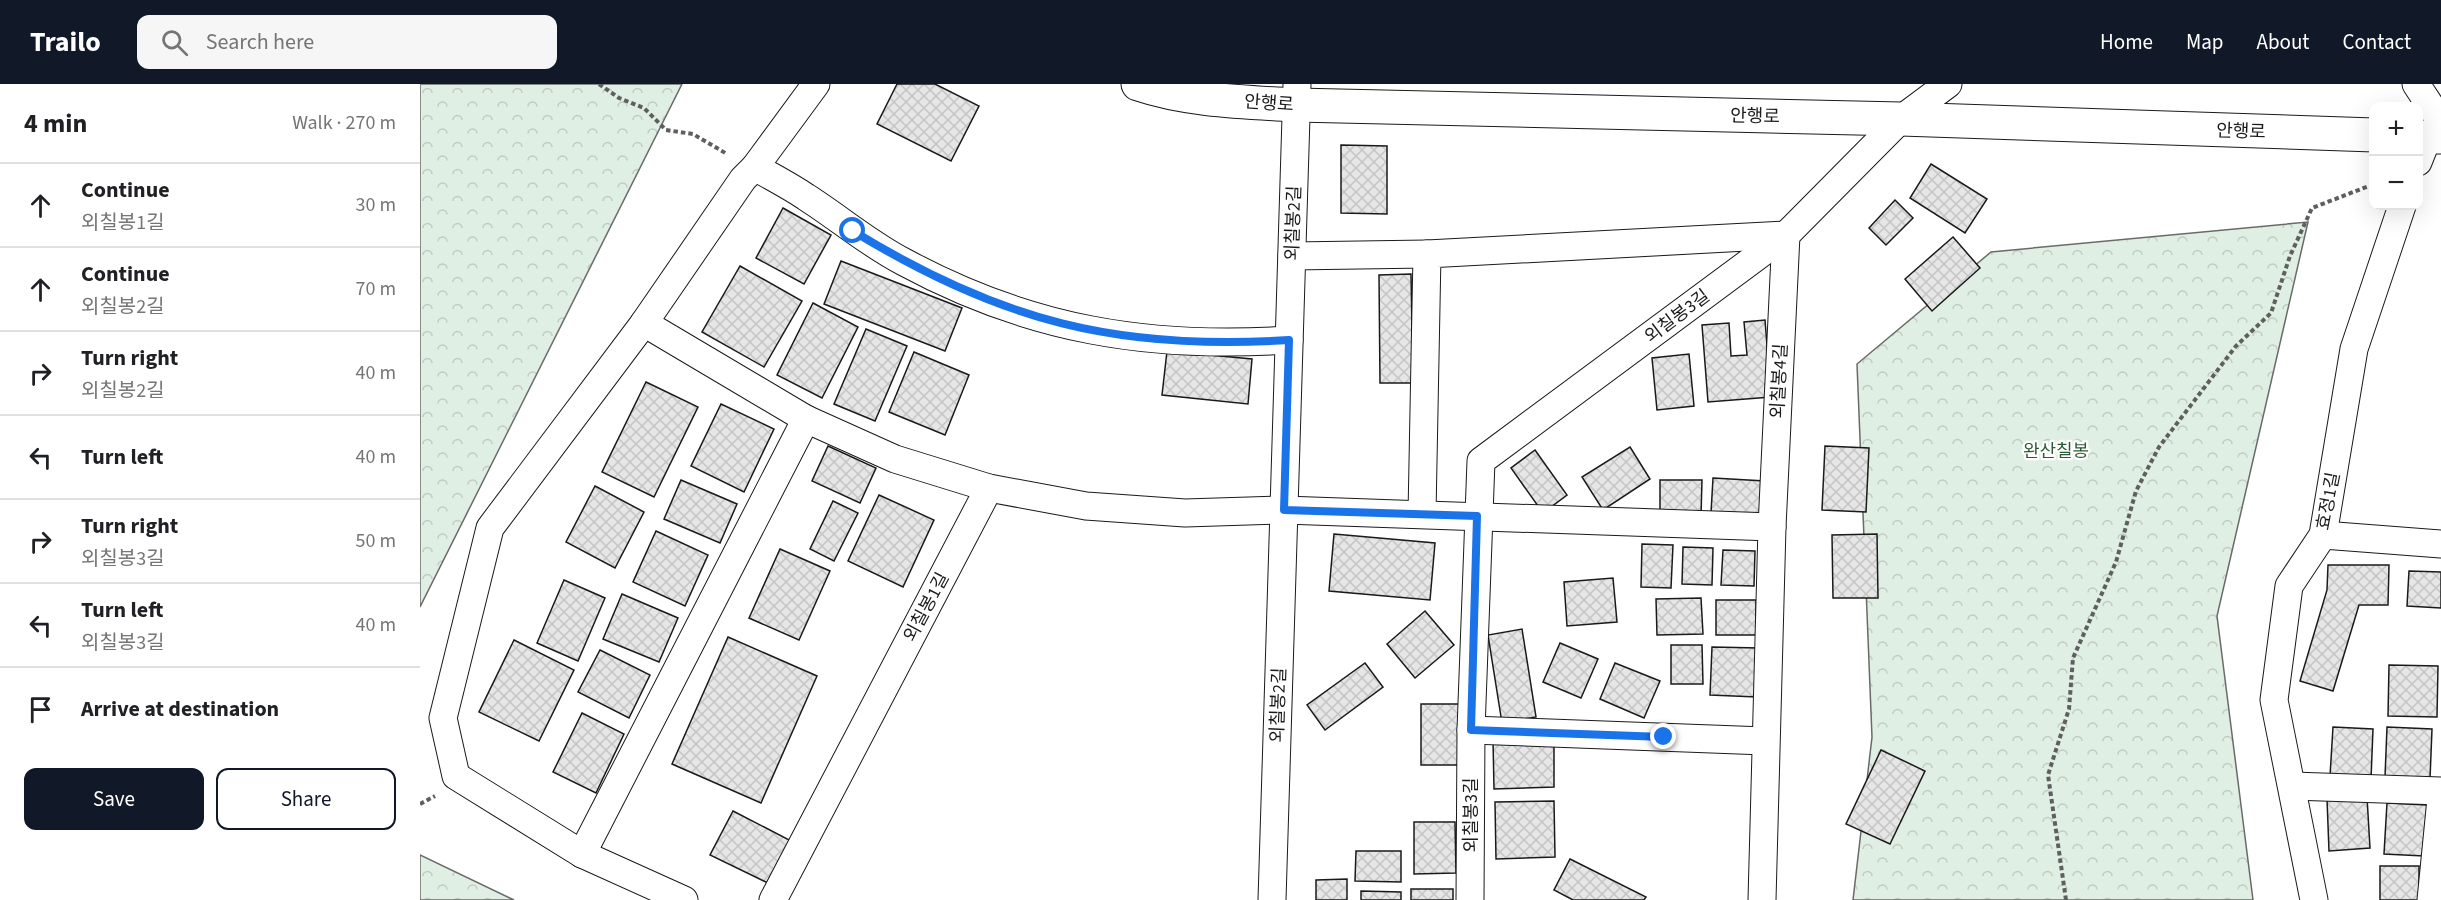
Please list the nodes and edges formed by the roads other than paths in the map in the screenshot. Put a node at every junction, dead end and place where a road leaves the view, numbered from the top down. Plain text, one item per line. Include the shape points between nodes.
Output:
1 (816, 84) edge
2 (1138, 84) edge
3 (1948, 84) edge
4 (2416, 84) edge
5 (1297, 95) edge
6 (1901, 119) junction
7 (2369, 135) edge
8 (2429, 139) edge
9 (749, 173) junction
10 (2401, 210) edge
11 (1786, 235) junction
12 (1427, 254) junction
13 (1292, 256) junction
14 (644, 323) junction
15 (1289, 340) junction
16 (806, 419) junction
17 (989, 488) junction
18 (1284, 510) junction
19 (1422, 514) junction
20 (1477, 516) junction
21 (1772, 527) junction
22 (2323, 535) junction
23 (2441, 544) edge
24 (1471, 730) junction
25 (1765, 741) junction
26 (2292, 786) junction
27 (2441, 791) edge
28 (2441, 799) edge
29 (582, 854) junction
30 (684, 900) edge
31 (773, 900) edge
32 (1272, 900) edge
33 (1470, 900) edge
34 (1762, 900) edge
35 (2314, 900) edge
36 (2431, 900) edge

1 - 9 street
2 - 5 street, 안행로 via 1226,100
3 - 6 street, 외칠봉3길
4 - 8 street
5 - 6 street, 안행로
5 - 13 street, 외칠봉2길
6 - 7 street, 안행로
6 - 11 street, 외칠봉3길
9 - 14 street
9 - 15 street via 807,197 902,261 971,294 1061,325 1186,343
10 - 22 street, 효정1길 via 2354,349
11 - 12 street
11 - 20 street, 외칠봉3길 via 1481,461
11 - 21 street, 외칠봉4길
12 - 13 street
12 - 19 street
13 - 15 street, 외칠봉2길
14 - 16 street
14 - 29 street via 490,528 443,718 456,776
15 - 18 street, 외칠봉2길
16 - 17 street via 896,459
16 - 29 street
17 - 18 street via 1086,506 1185,513
17 - 31 street, 외칠봉1길
18 - 19 street
18 - 32 street, 외칠봉2길
19 - 20 street
20 - 21 street
20 - 24 street, 외칠봉3길
21 - 25 street, 외칠봉4길
22 - 23 street
22 - 26 street, 효정1길 via 2289,586 2274,700
24 - 25 street
24 - 33 street, 외칠봉3길
25 - 34 street, 외칠봉4길
26 - 27 street
26 - 35 street, 효정1길
28 - 36 street
29 - 30 street

